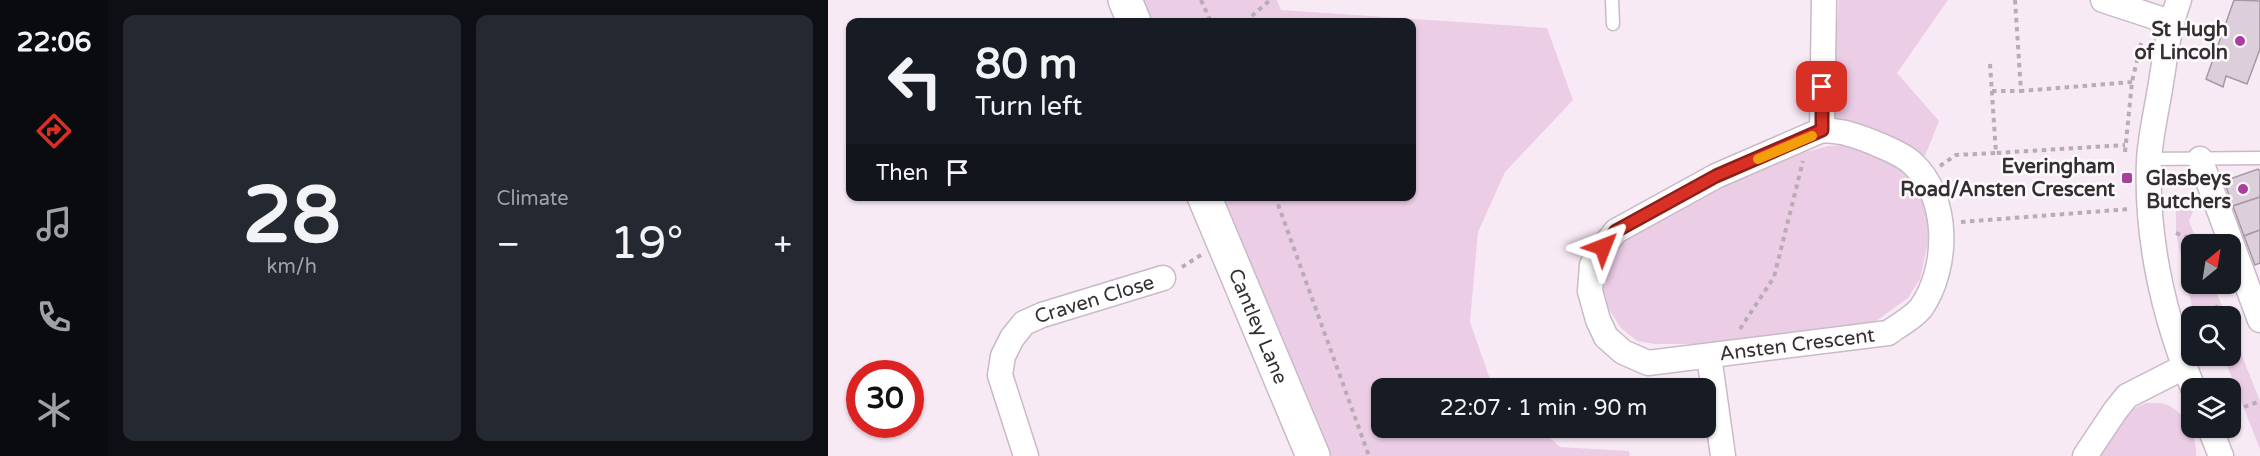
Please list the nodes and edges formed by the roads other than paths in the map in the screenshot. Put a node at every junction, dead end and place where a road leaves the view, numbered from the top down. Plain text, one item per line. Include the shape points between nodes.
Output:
1 (1125, 0) edge
2 (1612, 0) edge
3 (1824, 0) edge
4 (2103, 0) edge
5 (2179, 0) edge
6 (1132, 18) edge
7 (2170, 22) junction
8 (1613, 24) dead end
9 (1815, 134) junction
10 (2260, 158) edge
11 (2149, 159) junction
12 (2200, 159) junction
13 (1206, 201) edge
14 (1163, 278) road end
15 (2260, 320) edge
16 (1716, 355) junction
17 (2189, 378) edge
18 (2181, 380) edge
19 (2214, 438) edge
20 (1026, 456) edge
21 (1313, 456) edge
22 (1723, 456) edge
23 (2085, 456) edge
24 (2221, 456) edge

1 - 6 main road
2 - 8 lane
3 - 9 street
4 - 7 street
5 - 7 street
7 - 11 street
9 - 16 street, Ansten Crescent via 1716,176 1616,231 1592,265 1590,291 1598,320 1606,337 1623,352 1648,363
9 - 16 street, Ansten Crescent via 1847,133 1869,141 1910,161 1925,177 1939,208 1940,224 1940,250 1931,291 1919,310 1888,333
10 - 12 lane
11 - 12 lane
11 - 17 street via 2148,208 2155,267
12 - 15 street
13 - 21 main road, Cantley Lane
14 - 20 street, Craven Close via 1042,315 1024,323 1012,338 1003,356 1000,375
16 - 22 street, Ansten Crescent
18 - 23 street via 2127,396
19 - 24 street

